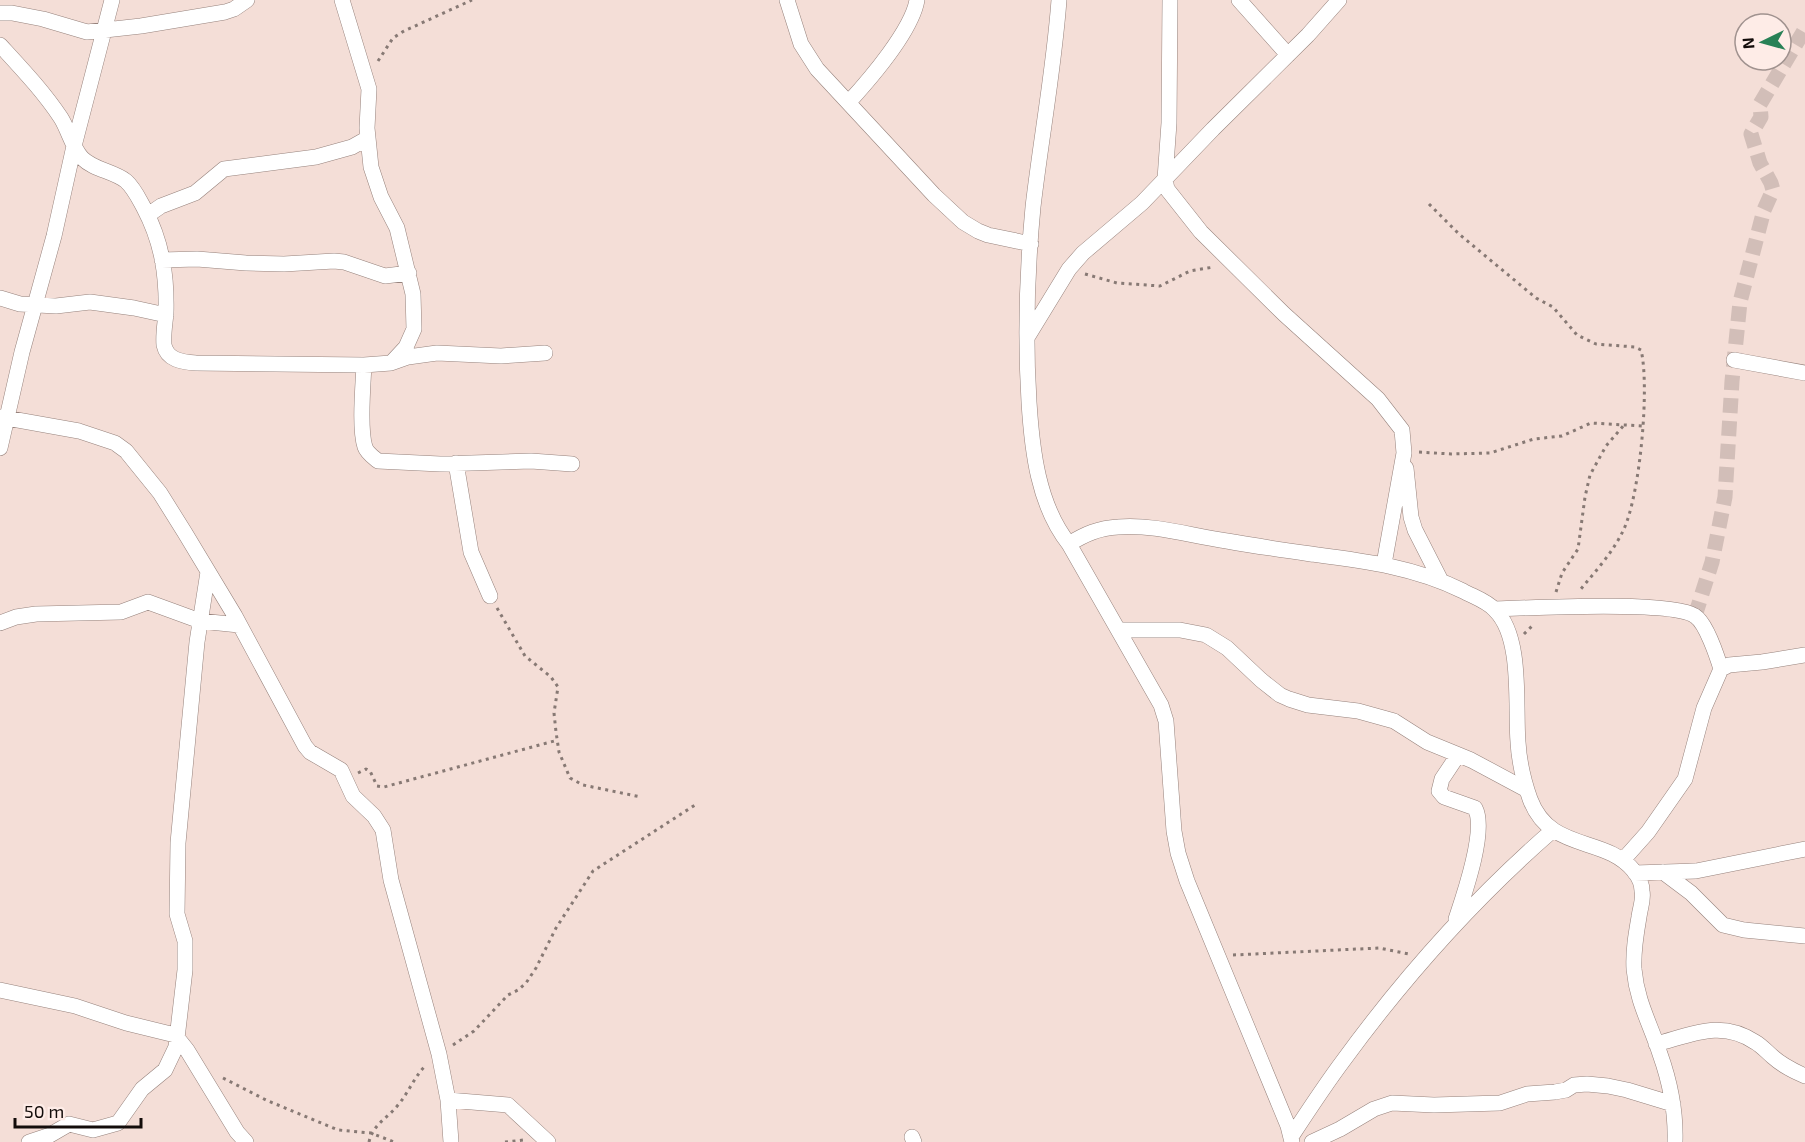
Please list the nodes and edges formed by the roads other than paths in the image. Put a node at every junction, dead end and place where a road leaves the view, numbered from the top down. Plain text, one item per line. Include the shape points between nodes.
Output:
1 (112, 0) edge
2 (247, 0) edge
3 (342, 0) edge
4 (787, 0) edge
5 (917, 0) edge
6 (1059, 0) edge
7 (1170, 0) edge
8 (1239, 0) edge
9 (1339, 0) edge
10 (0, 14) edge
11 (105, 30) junction
12 (0, 45) edge
13 (1288, 55) junction
14 (849, 102) junction
15 (368, 138) junction
16 (74, 146) junction
17 (1165, 179) junction
18 (148, 215) junction
19 (1031, 244) junction
20 (162, 260) junction
21 (409, 273) junction
22 (0, 298) edge
23 (36, 305) junction
24 (166, 315) junction
25 (1028, 336) junction
26 (545, 353) dead end
27 (1734, 360) dead end
28 (391, 363) junction
29 (364, 365) junction
30 (1805, 373) edge
31 (4, 418) edge
32 (0, 448) edge
33 (1404, 452) junction
34 (456, 463) junction
35 (572, 464) dead end
36 (1069, 544) junction
37 (1384, 564) junction
38 (208, 572) junction
39 (1440, 579) junction
40 (490, 596) road end
41 (1495, 609) junction
42 (200, 621) junction
43 (0, 623) edge
44 (239, 625) junction
45 (1119, 630) junction
46 (1805, 655) edge
47 (1721, 669) junction
48 (1458, 754) junction
49 (1527, 790) junction
50 (1553, 830) junction
51 (1805, 849) edge
52 (1623, 860) junction
53 (1663, 872) junction
54 (1635, 873) junction
55 (1454, 925) junction
56 (1805, 936) edge
57 (0, 990) edge
58 (176, 1036) junction
59 (1656, 1044) junction
60 (1805, 1076) edge
61 (448, 1100) junction
62 (1673, 1104) junction
63 (1292, 1139) edge
64 (29, 1142) edge
65 (246, 1142) edge
66 (451, 1142) edge
67 (548, 1142) edge
68 (1312, 1142) edge
69 (1674, 1142) edge

1 - 11 street
2 - 11 street via 225,12
3 - 15 street via 369,95
4 - 14 street via 801,44 817,69
5 - 14 street via 905,30
6 - 19 street
7 - 17 street
8 - 13 street
9 - 13 street
10 - 11 street via 43,19 87,32
11 - 16 street
12 - 16 street via 46,96
13 - 17 street
14 - 19 street via 963,222 988,235
15 - 18 street via 316,157 224,169 195,193
15 - 21 street via 376,185 397,228
16 - 18 street via 84,160 128,182
16 - 23 street
17 - 25 street via 1069,269
17 - 33 street via 1167,189 1182,210 1235,266 1378,399 1402,430
18 - 20 street
19 - 25 street
20 - 21 street via 255,264 340,261 385,276
20 - 24 street
21 - 28 street via 414,329 406,347
22 - 23 street
23 - 24 street via 90,302
23 - 31 street
24 - 29 street via 165,351 182,362
25 - 36 street via 1033,447 1047,508
26 - 28 street via 437,353
27 - 30 street
28 - 29 street
29 - 34 street via 365,447 370,455 378,461 397,463
31 - 32 street
31 - 38 street via 79,431 115,443 126,451 160,494
33 - 37 street
33 - 39 street via 1411,517
34 - 35 street
34 - 40 street via 471,552
36 - 37 street via 1101,528 1133,526
36 - 45 street
37 - 39 street
38 - 42 street
38 - 44 street
39 - 41 street
41 - 47 street via 1638,607 1684,611 1700,620
41 - 49 street via 1508,628 1514,655 1518,746
42 - 43 street via 148,602 121,612 36,614
42 - 44 street
42 - 58 street via 178,843 177,914 185,940 185,970
44 - 61 street via 307,750 340,770 353,796 383,830 392,887
45 - 48 street via 1180,630 1206,635 1227,648 1280,695 1308,705 1358,711 1394,721 1427,742
45 - 63 street via 1166,721 1178,853
46 - 47 street
47 - 52 street via 1704,708 1685,779
48 - 49 street
48 - 55 street via 1439,791 1444,797 1475,808 1479,819 1471,871
49 - 50 street via 1543,822
50 - 52 street
50 - 55 street
51 - 53 street via 1696,871
52 - 54 street
53 - 54 street
53 - 56 street via 1723,925
54 - 59 street via 1643,894 1634,946 1635,972 1641,1006
55 - 63 street via 1343,1061
57 - 58 street via 75,1006
58 - 64 street via 169,1065 142,1089 118,1123 93,1130 69,1124
58 - 65 street
59 - 60 street via 1719,1029 1748,1038 1787,1068
59 - 62 street
61 - 66 street
61 - 67 street via 507,1105
62 - 68 street via 1596,1084 1527,1094 1500,1103 1392,1103
62 - 69 street

